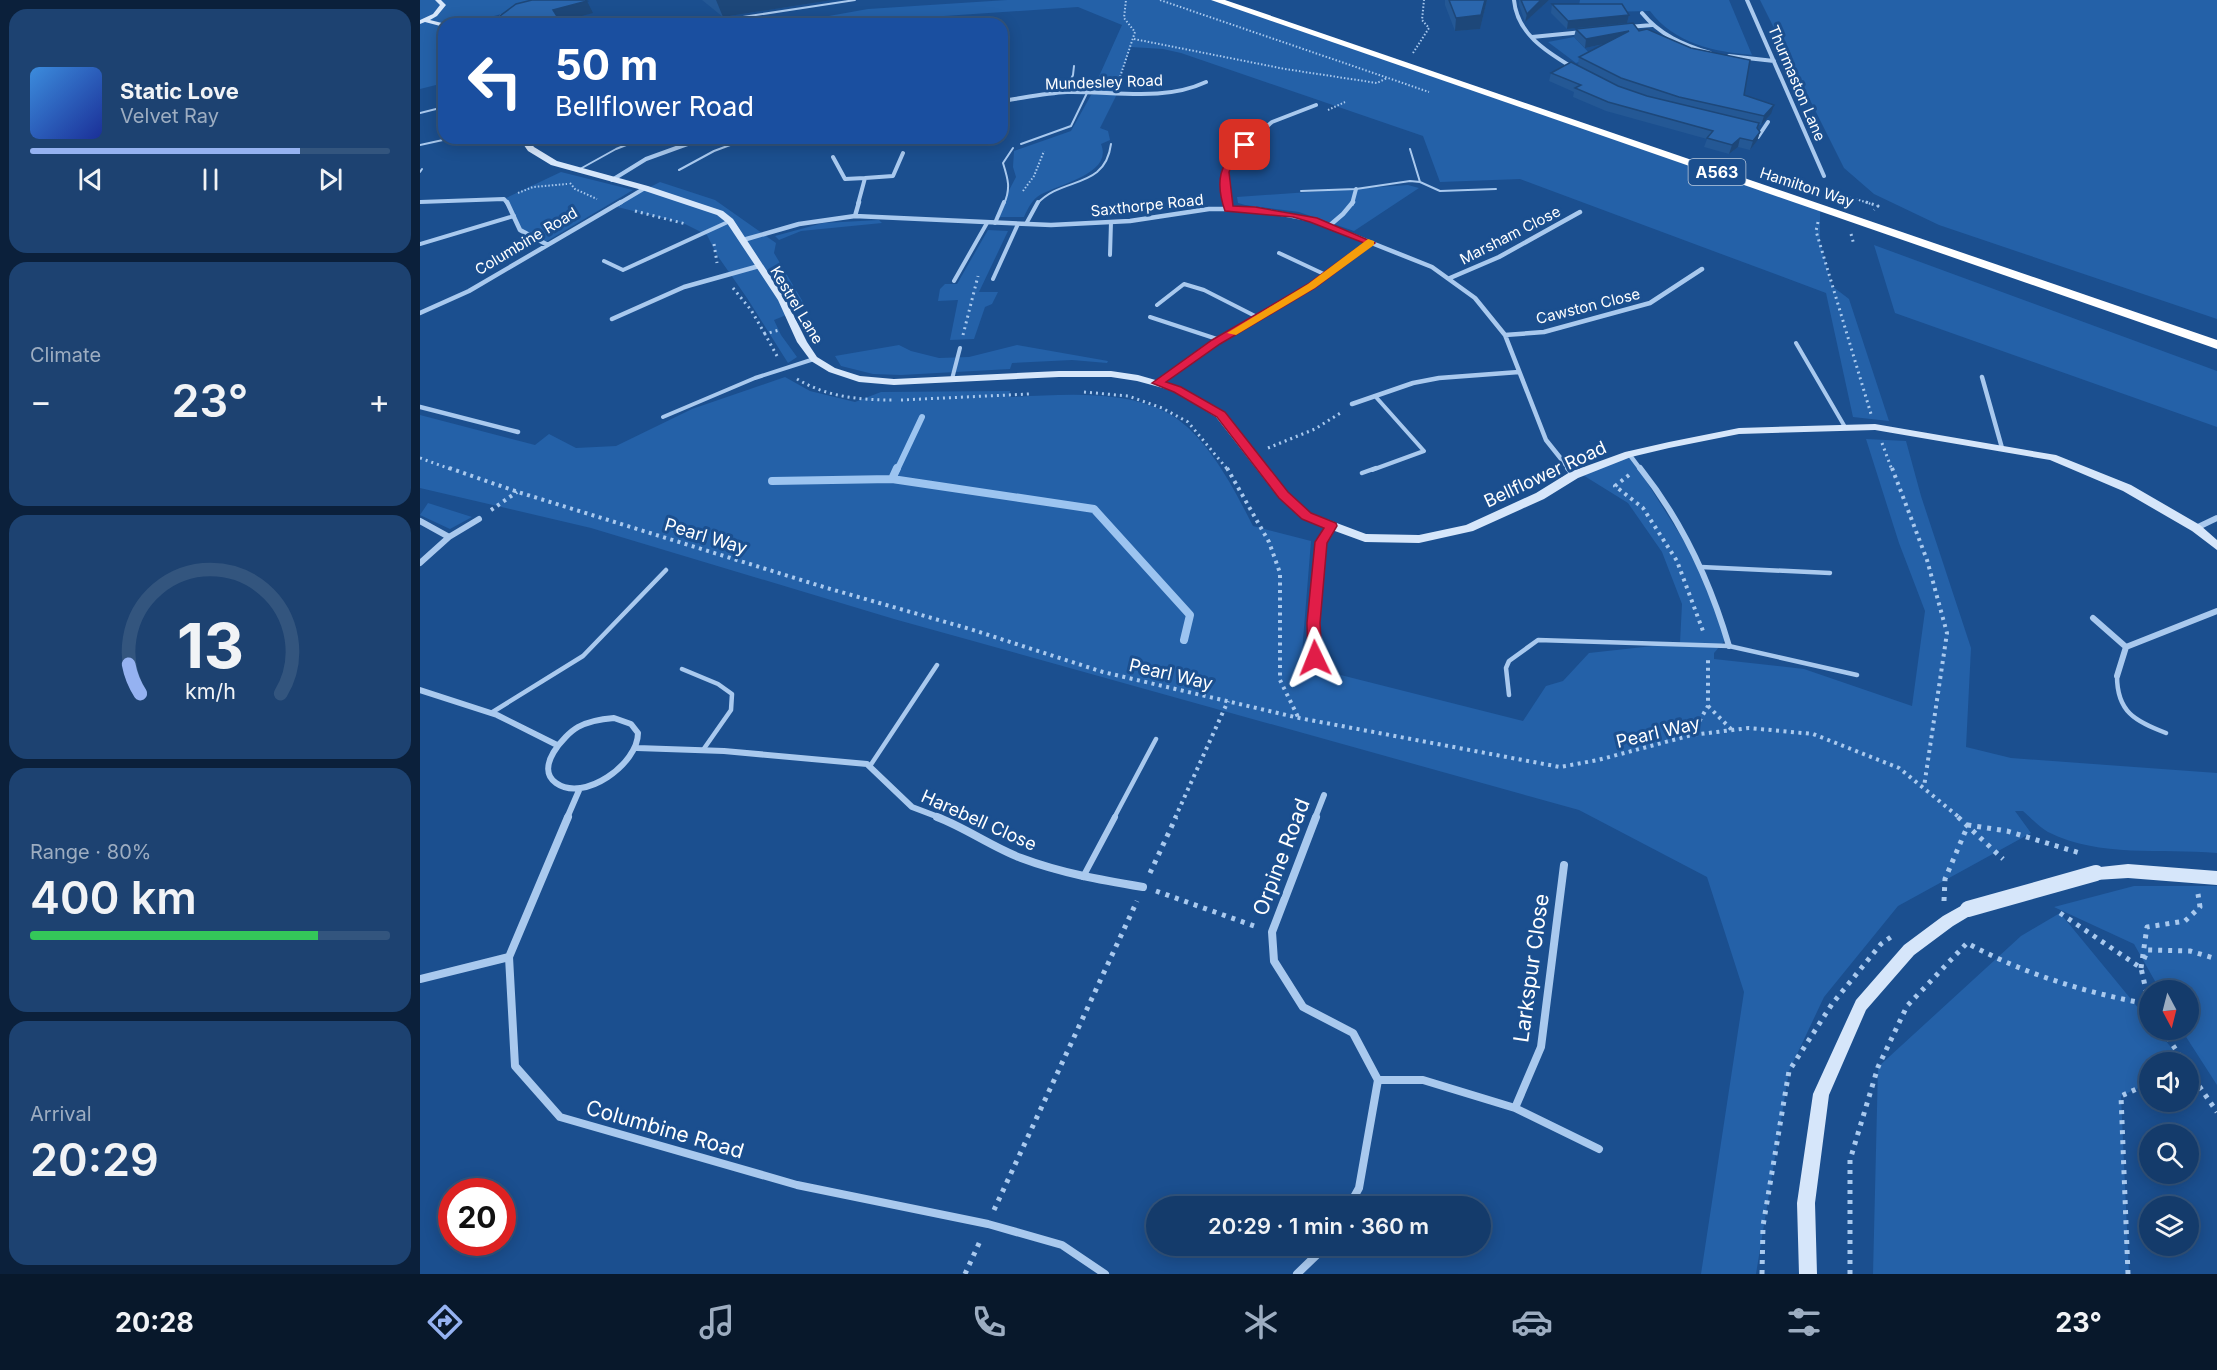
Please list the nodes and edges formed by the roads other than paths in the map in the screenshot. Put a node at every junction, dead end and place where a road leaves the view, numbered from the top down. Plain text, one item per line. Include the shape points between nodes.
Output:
1 (438, 0) edge
2 (855, 0) edge
3 (1216, 0) edge
4 (1514, 0) edge
5 (1748, 0) edge
6 (1642, 14) dead end
7 (736, 18) edge
8 (422, 21) edge
9 (438, 24) edge
10 (1652, 25) junction
11 (1619, 28) edge
12 (1587, 32) edge
13 (1532, 37) junction
14 (1716, 54) edge
15 (1726, 56) edge
16 (1774, 61) junction
17 (1074, 66) dead end
18 (1579, 72) edge
19 (1206, 82) dead end
20 (1065, 92) junction
21 (1087, 93) junction
22 (1008, 100) edge
23 (1316, 105) dead end
24 (438, 108) edge
25 (420, 113) edge
26 (1768, 122) edge
27 (1751, 127) edge
28 (1763, 130) junction
29 (1758, 137) edge
30 (438, 141) edge
31 (527, 144) edge
32 (627, 144) edge
33 (687, 144) edge
34 (733, 144) edge
35 (1021, 144) dead end
36 (1111, 144) dead end
37 (420, 145) edge
38 (1013, 148) dead end
39 (1410, 149) dead end
40 (903, 153) dead end
41 (833, 157) dead end
42 (584, 170) junction
43 (680, 170) dead end
44 (1824, 176) dead end
45 (865, 178) junction
46 (612, 180) junction
47 (1420, 182) junction
48 (645, 188) junction
49 (1356, 189) junction
50 (1496, 189) dead end
51 (1301, 191) dead end
52 (420, 202) edge
53 (1228, 209) junction
54 (1580, 212) dead end
55 (514, 216) junction
56 (855, 216) junction
57 (730, 221) junction
58 (1112, 222) junction
59 (987, 223) junction
60 (995, 223) junction
61 (1018, 224) junction
62 (1026, 224) junction
63 (1329, 226) junction
64 (743, 240) junction
65 (1371, 243) junction
66 (420, 244) edge
67 (546, 244) junction
68 (1279, 253) dead end
69 (1110, 255) dead end
70 (604, 261) dead end
71 (759, 266) junction
72 (1702, 269) dead end
73 (1326, 275) junction
74 (1450, 278) junction
75 (993, 279) dead end
76 (954, 280) dead end
77 (1157, 305) dead end
78 (420, 313) edge
79 (1150, 317) dead end
80 (1259, 318) junction
81 (612, 319) dead end
82 (1505, 335) junction
83 (1220, 340) junction
84 (1796, 343) dead end
85 (2217, 345) edge
86 (960, 348) dead end
87 (814, 358) junction
88 (1519, 372) junction
89 (1982, 377) dead end
90 (952, 379) junction
91 (1158, 383) junction
92 (1375, 396) junction
93 (1352, 404) road end
94 (420, 407) edge
95 (663, 417) dead end
96 (1845, 427) junction
97 (518, 432) dead end
98 (2002, 448) junction
99 (1629, 454) junction
100 (1362, 473) dead end
101 (1574, 475) junction
102 (2217, 518) edge
103 (479, 519) road end
104 (420, 521) edge
105 (1331, 526) junction
106 (2196, 528) junction
107 (449, 537) junction
108 (2217, 546) edge
109 (420, 563) edge
110 (1701, 567) junction
111 (666, 570) dead end
112 (1830, 573) dead end
113 (2217, 611) edge
114 (2093, 618) dead end
115 (1729, 646) junction
116 (2126, 647) junction
117 (1315, 658) dead end
118 (937, 665) dead end
119 (682, 669) dead end
120 (1857, 675) dead end
121 (2117, 676) joint
122 (420, 690) edge
123 (1509, 695) dead end
124 (491, 713) junction
125 (2166, 733) dead end
126 (1156, 740) dead end
127 (557, 745) junction
128 (637, 748) junction
129 (703, 750) junction
130 (870, 766) junction
131 (580, 788) junction
132 (1323, 795) dead end
133 (1564, 865) dead end
134 (1083, 877) junction
135 (2217, 878) edge
136 (1143, 887) road end
137 (509, 957) junction
138 (420, 979) edge
139 (1378, 1080) junction
140 (1515, 1108) junction
141 (1599, 1149) dead end
142 (1354, 1196) edge
143 (1316, 1256) edge
144 (1105, 1274) edge
145 (1297, 1274) edge
146 (1808, 1274) edge

1 - 8 street via 443,5 441,10
2 - 7 lane
3 - 85 highway, Hamilton Way / A563
4 - 13 street via 1516,16
5 - 16 street, Thurmaston Lane
6 - 10 street
8 - 9 street
10 - 11 street
10 - 14 street via 1680,43
12 - 13 street
13 - 18 street
15 - 16 street
16 - 44 street, Thurmaston Lane
17 - 20 lane
19 - 21 street, Mundesley Road via 1186,91
20 - 21 street, Mundesley Road
20 - 22 street, Mundesley Road
21 - 35 lane via 1071,126
23 - 53 street via 1272,122 1231,157 1224,172
24 - 25 lane
26 - 28 street
27 - 28 street
28 - 29 street
30 - 37 lane
31 - 42 street, Kestrel Lane via 554,163
32 - 42 lane
33 - 46 street via 646,159
34 - 43 lane
36 - 62 lane via 1111,156 1105,167 1042,198
38 - 60 lane via 1003,163 1009,192
39 - 47 lane
40 - 45 street via 893,176
41 - 45 street via 845,179
42 - 46 street, Kestrel Lane
45 - 56 street
46 - 48 street, Kestrel Lane
47 - 49 lane
47 - 50 lane via 1440,191
48 - 57 street, Kestrel Lane via 720,213
48 - 67 street, Columbine Road
49 - 51 lane
49 - 63 street via 1355,202
52 - 55 street via 504,199
53 - 58 street, Saxthorpe Road
53 - 63 street, Saxthorpe Road via 1293,215
54 - 74 street, Marsham Close
55 - 66 lane
55 - 67 street via 520,230
56 - 59 street, Saxthorpe Road
56 - 64 street, Saxthorpe Road via 799,224
57 - 64 street, Kestrel Lane
57 - 70 lane via 623,270
58 - 62 street, Saxthorpe Road
58 - 69 lane
59 - 60 street, Saxthorpe Road
59 - 76 lane
60 - 61 street, Saxthorpe Road
61 - 62 street, Saxthorpe Road
61 - 75 lane
63 - 65 street, Saxthorpe Road
64 - 71 street, Kestrel Lane
65 - 73 street
65 - 74 street, Saxthorpe Road
67 - 78 street, Columbine Road via 469,291
68 - 73 lane
71 - 81 street via 684,287
71 - 87 street, Kestrel Lane
72 - 82 street, Cawston Close via 1650,303 1544,332
73 - 80 street
74 - 82 street, Saxthorpe Road via 1475,298
77 - 80 lane via 1184,284
79 - 83 lane
80 - 83 street
82 - 88 street, Saxthorpe Road
83 - 91 street
84 - 96 lane
86 - 90 lane
87 - 90 street, Kestrel Lane via 832,370 859,379
87 - 95 lane
88 - 92 street via 1439,378
88 - 101 street, Saxthorpe Road via 1546,440
89 - 98 street
90 - 91 street, Kestrel Lane via 1111,374
91 - 105 street, Bellflower Road via 1221,415 1284,495 1306,516
92 - 93 street
92 - 100 lane via 1424,451
94 - 97 street
96 - 98 street, Bellflower Road via 1875,427
96 - 99 street, Bellflower Road via 1739,431
98 - 106 street, Bellflower Road via 2052,457 2089,471
99 - 101 street, Bellflower Road
99 - 110 street via 1678,524
101 - 105 street, Bellflower Road via 1540,496 1469,528 1429,537 1365,538
102 - 106 street
103 - 107 street
104 - 107 street
105 - 117 lane via 1321,542
106 - 108 street, Bellflower Road
107 - 109 street
110 - 112 lane
110 - 115 street
111 - 124 lane via 583,656
113 - 116 street
114 - 116 street
115 - 120 lane
115 - 123 lane via 1538,640 1509,661
116 - 121 street
118 - 130 lane
119 - 129 lane via 732,694 731,710
121 - 125 lane via 2118,697 2123,707 2143,724
122 - 124 street
124 - 127 street
126 - 134 lane
127 - 128 street via 589,722 614,718 633,725
127 - 131 street via 548,764 549,775 556,783
128 - 129 street
128 - 131 street via 617,773
129 - 130 street
130 - 134 street, Harebell Close via 912,807 962,826 1019,857
131 - 137 street, Columbine Road
132 - 139 street, Orpine Road via 1272,932 1274,961 1304,1006 1353,1033
133 - 140 street, Larkspur Close via 1541,1047
134 - 136 street, Harebell Close
135 - 146 street, bridge via 2128,871 2096,873 1968,909 1909,950 1861,1005 1821,1094 1806,1203
137 - 138 street
137 - 144 street, Columbine Road via 515,1066 560,1117 797,1185 988,1224 1062,1245
139 - 140 street via 1423,1080
139 - 142 street via 1359,1188
140 - 141 street
143 - 145 street

